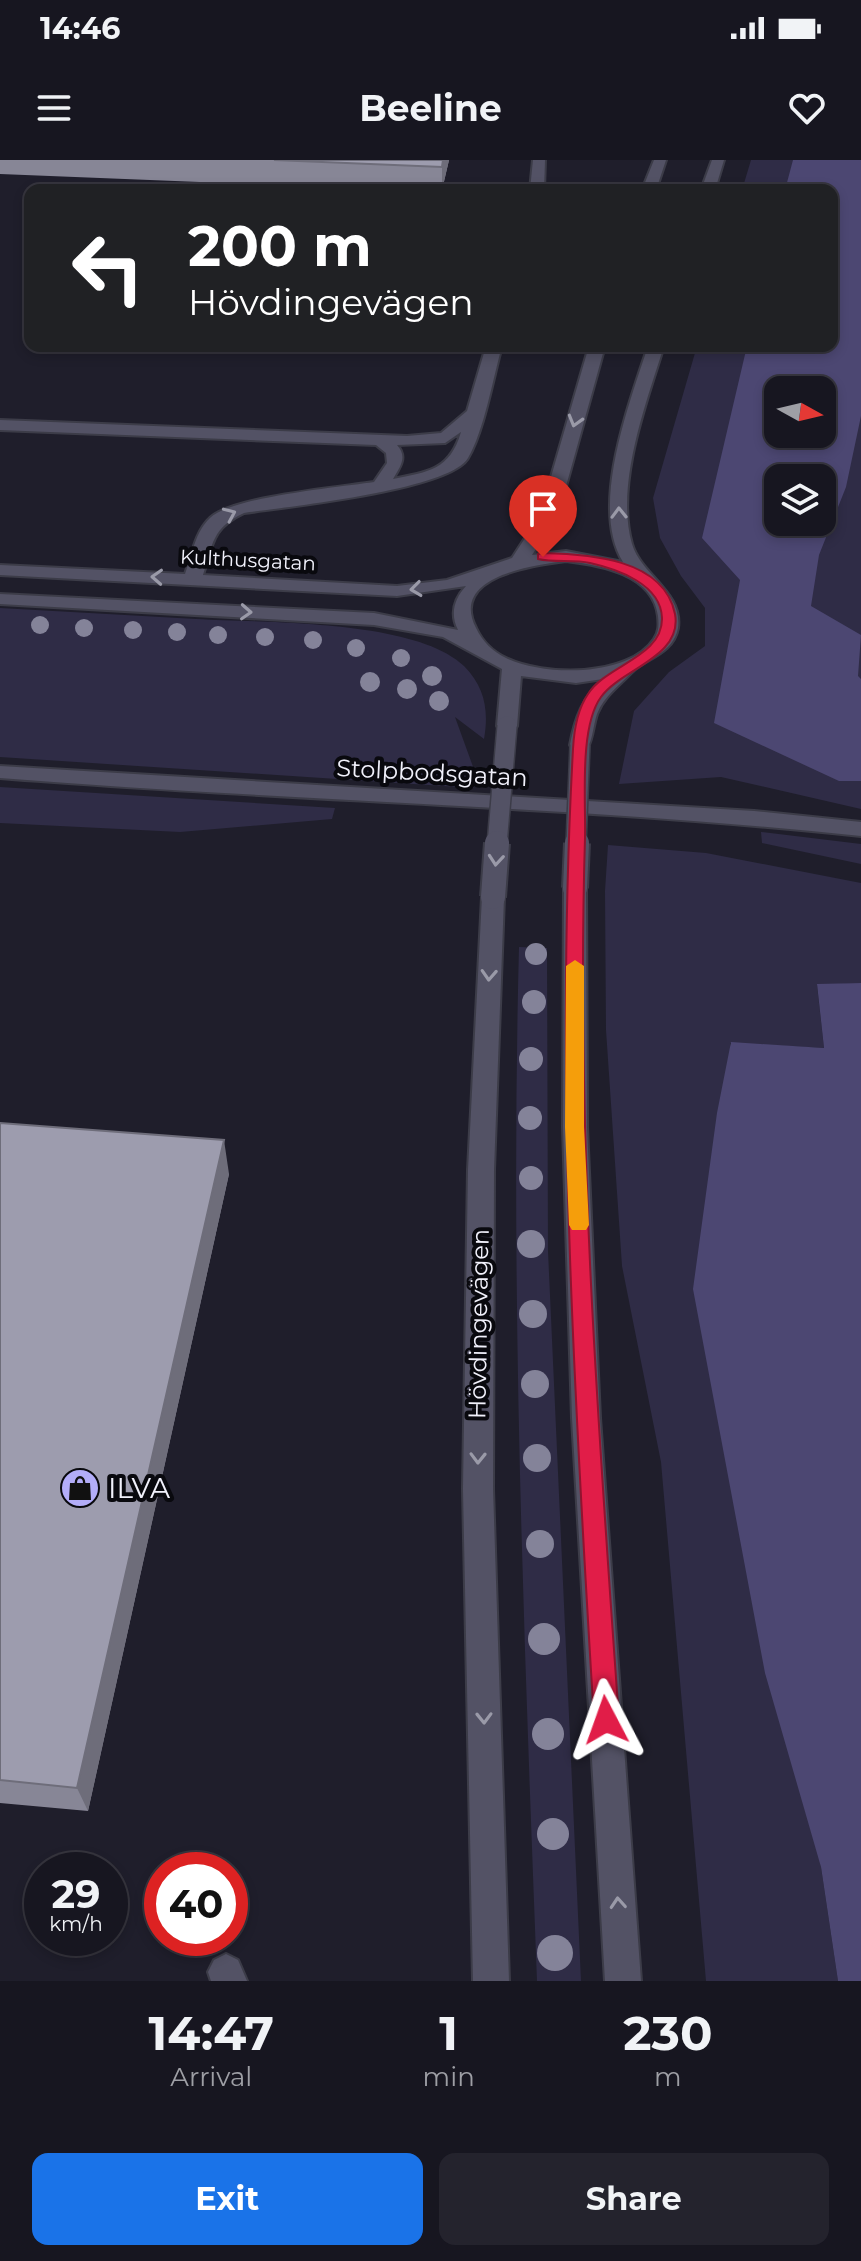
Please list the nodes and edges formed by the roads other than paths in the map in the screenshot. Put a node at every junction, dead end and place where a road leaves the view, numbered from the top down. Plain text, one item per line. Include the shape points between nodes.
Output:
1 (539, 160) edge
2 (660, 160) edge
3 (718, 160) edge
4 (537, 184) edge
5 (651, 184) edge
6 (710, 184) edge
7 (492, 352) edge
8 (595, 352) edge
9 (654, 352) edge
10 (472, 415) junction
11 (0, 425) edge
12 (380, 440) junction
13 (380, 486) junction
14 (520, 560) junction
15 (0, 570) edge
16 (492, 571) junction
17 (193, 579) junction
18 (648, 582) junction
19 (0, 599) edge
20 (476, 646) junction
21 (630, 665) junction
22 (512, 667) junction
23 (0, 772) edge
24 (861, 829) edge
25 (491, 1981) edge
26 (623, 1981) edge

1 - 4 street
2 - 5 street
3 - 6 street
7 - 10 street
8 -> 14 street via 549,515
18 -> 9 street via 632,565 623,544 619,494
10 - 12 street via 445,438
10 - 13 street via 467,441 451,467
11 - 12 street
12 - 13 street via 394,451 395,463
17 -> 13 street via 207,533 218,519 240,509
14 - 16 street
14 - 18 street via 589,558
17 -> 15 street, Kulthusgatan
16 -> 17 street, Kulthusgatan via 450,585 397,591
16 - 20 street via 463,598 464,631
18 - 21 street via 663,599 669,617 666,635 653,652
19 -> 20 street via 374,619 448,632
20 - 22 street
21 - 22 street via 573,677
26 -> 21 street, bridge via 586,1418 575,1127 575,888 584,717 595,694
22 -> 25 street, Hövdingevägen, bridge via 493,897 481,1170 478,1473
23 - 24 street, Stolpbodsgatan via 672,811

